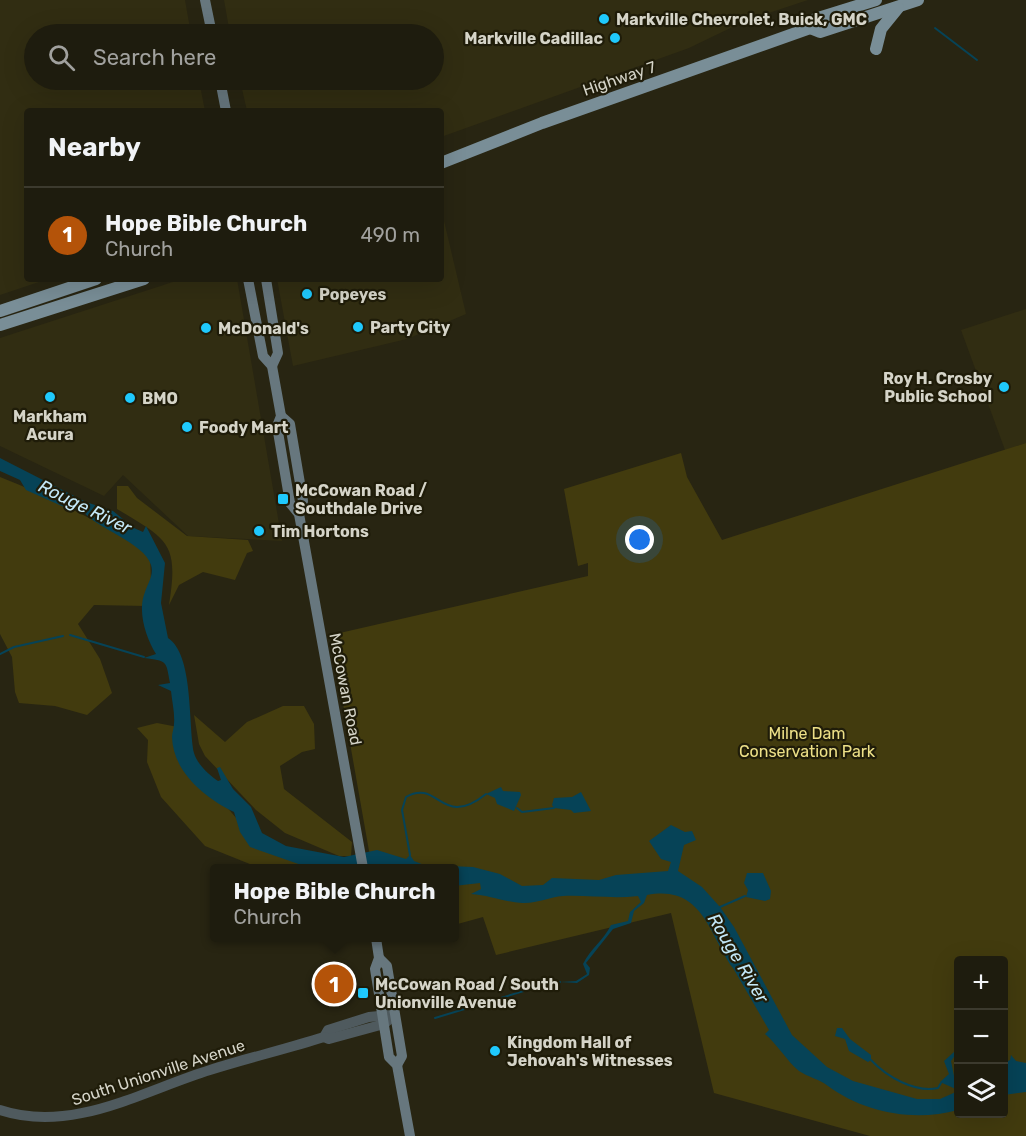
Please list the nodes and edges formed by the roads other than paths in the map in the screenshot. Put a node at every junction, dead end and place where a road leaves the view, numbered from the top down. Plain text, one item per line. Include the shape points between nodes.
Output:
1 (205, 0) edge
2 (843, 0) edge
3 (876, 0) edge
4 (918, 0) edge
5 (899, 7) junction
6 (838, 12) junction
7 (210, 24) edge
8 (810, 27) junction
9 (876, 49) dead end
10 (222, 90) edge
11 (225, 108) edge
12 (444, 163) edge
13 (87, 282) edge
14 (135, 282) edge
15 (249, 282) edge
16 (266, 282) edge
17 (0, 311) edge
18 (0, 325) edge
19 (272, 366) junction
20 (362, 864) edge
21 (377, 942) edge
22 (379, 958) junction
23 (395, 1016) junction
24 (383, 1019) junction
25 (398, 1065) junction
26 (0, 1110) edge
27 (410, 1136) edge

1 - 7 main road
2 - 6 main road
3 - 6 main road, Highway 7
4 - 5 main road, Highway 7
5 - 8 main road, Highway 7 via 820,32
5 - 9 main road via 881,30
6 - 8 main road, Highway 7 via 815,19
8 - 12 main road, Highway 7 via 542,123
10 - 11 main road
13 - 17 main road
14 - 18 main road
15 - 19 main road, McCowan Road via 263,356
16 - 19 main road, McCowan Road via 278,353
19 - 20 main road, McCowan Road via 290,503 299,514
21 - 22 main road
22 - 23 main road via 387,966
22 - 24 main road via 375,969
23 - 24 street, South Unionville Avenue
23 - 25 main road via 402,1056
24 - 25 main road via 389,1057
24 - 26 street, South Unionville Avenue via 328,1030 324,1037 210,1070 79,1115 40,1119
25 - 27 main road

